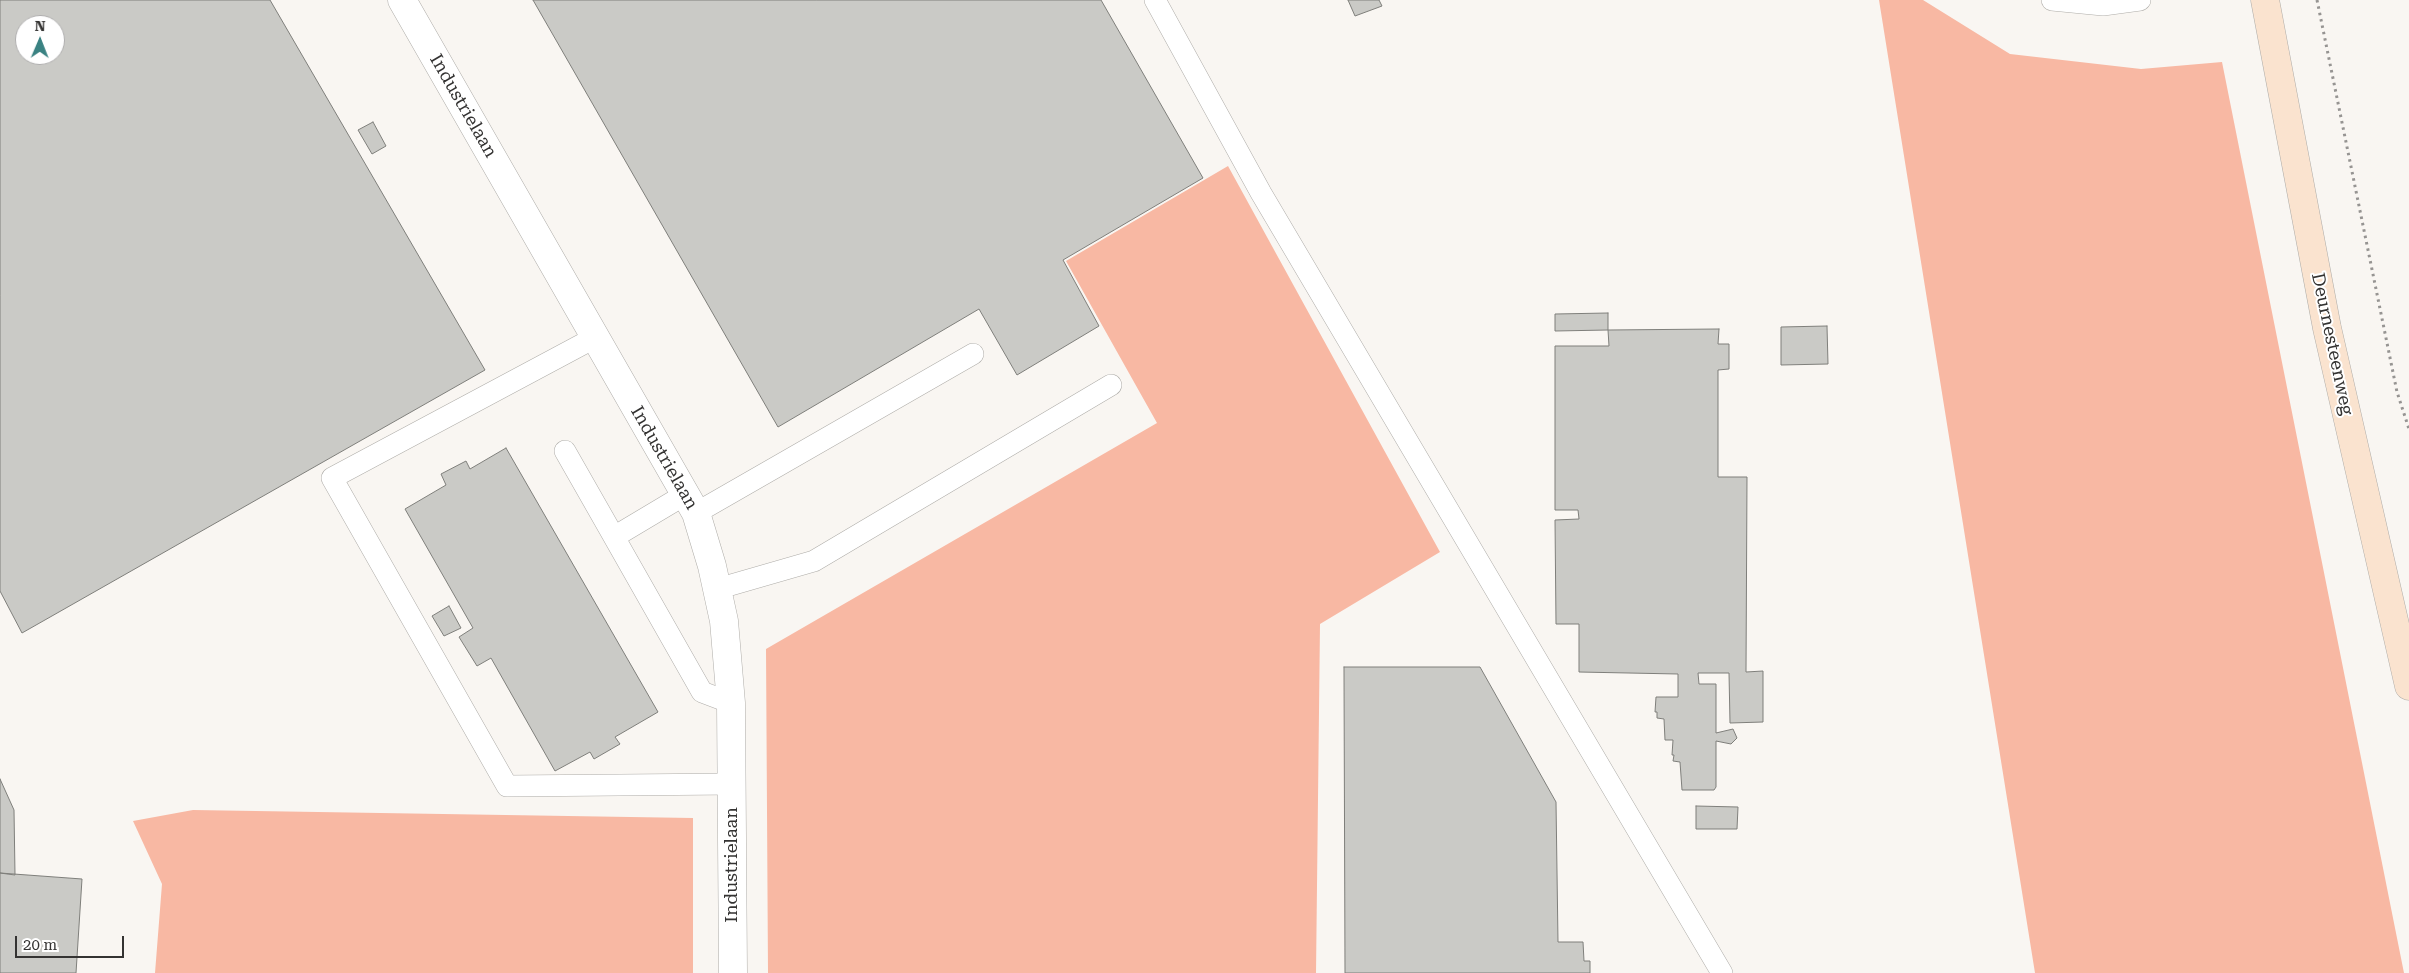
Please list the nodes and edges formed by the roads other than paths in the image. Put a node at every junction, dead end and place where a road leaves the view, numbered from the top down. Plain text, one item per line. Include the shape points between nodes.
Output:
1 (402, 0) edge
2 (1155, 0) edge
3 (2140, 0) edge
4 (2265, 0) edge
5 (2054, 1) edge
6 (596, 337) junction
7 (973, 354) dead end
8 (1111, 385) dead end
9 (565, 451) dead end
10 (691, 503) junction
11 (614, 537) junction
12 (717, 589) junction
13 (2409, 686) edge
14 (731, 703) junction
15 (732, 784) junction
16 (733, 973) edge
17 (1722, 973) edge

1 - 6 street, Industrielaan
2 - 17 lane via 1266,202
3 - 5 lane via 2103,5
4 - 13 street, Deurnesteenweg via 2327,328
6 - 10 street, Industrielaan
6 - 15 lane via 332,478 507,786
7 - 10 lane
8 - 12 lane via 814,561
9 - 11 lane
10 - 11 lane
10 - 12 street, Industrielaan
11 - 14 lane via 702,692
12 - 14 street, Industrielaan via 724,621
14 - 15 street, Industrielaan
15 - 16 street, Industrielaan

